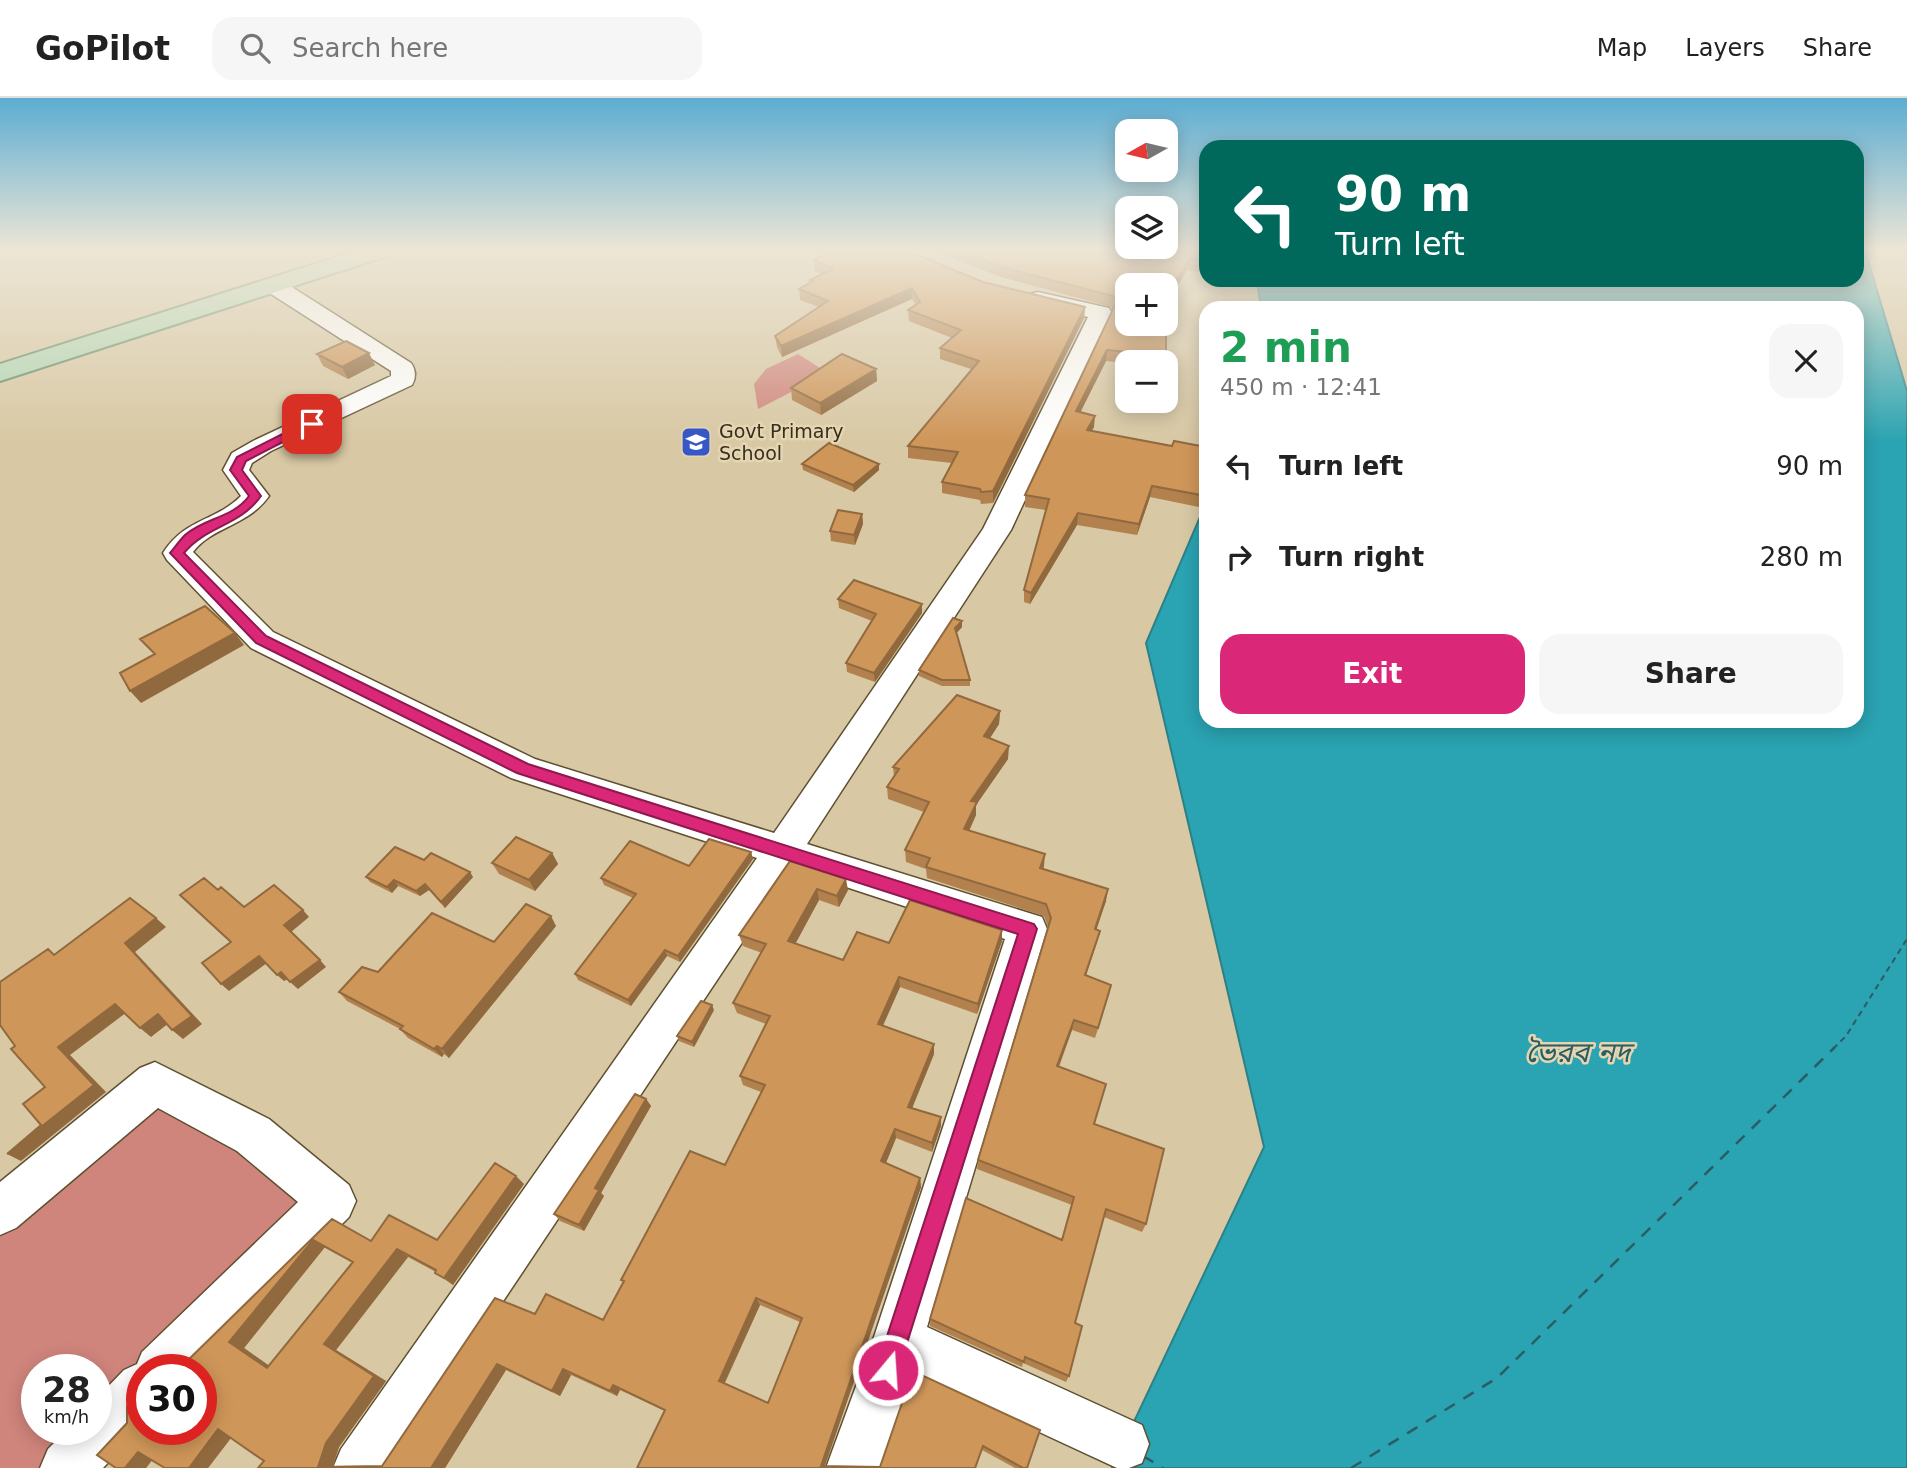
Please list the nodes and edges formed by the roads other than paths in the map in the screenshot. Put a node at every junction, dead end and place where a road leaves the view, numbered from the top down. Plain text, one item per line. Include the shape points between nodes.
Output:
1 (189, 314) edge
2 (317, 314) edge
3 (1101, 314) edge
4 (0, 373) edge
5 (781, 852) junction
6 (0, 1212) edge
7 (898, 1340) junction
8 (176, 1354) edge
9 (126, 1405) edge
10 (1123, 1444) dead end
11 (67, 1468) edge
12 (359, 1468) edge
13 (853, 1468) edge

1 - 4 main road
2 - 5 street via 402,368 403,380 241,459 236,470 255,496 227,520 191,536 177,553 261,640 523,769
3 - 5 street via 997,530
5 - 7 street via 1028,929
5 - 12 street
6 - 8 street via 155,1083 253,1135 333,1201
7 - 10 street
7 - 13 street
9 - 11 street

